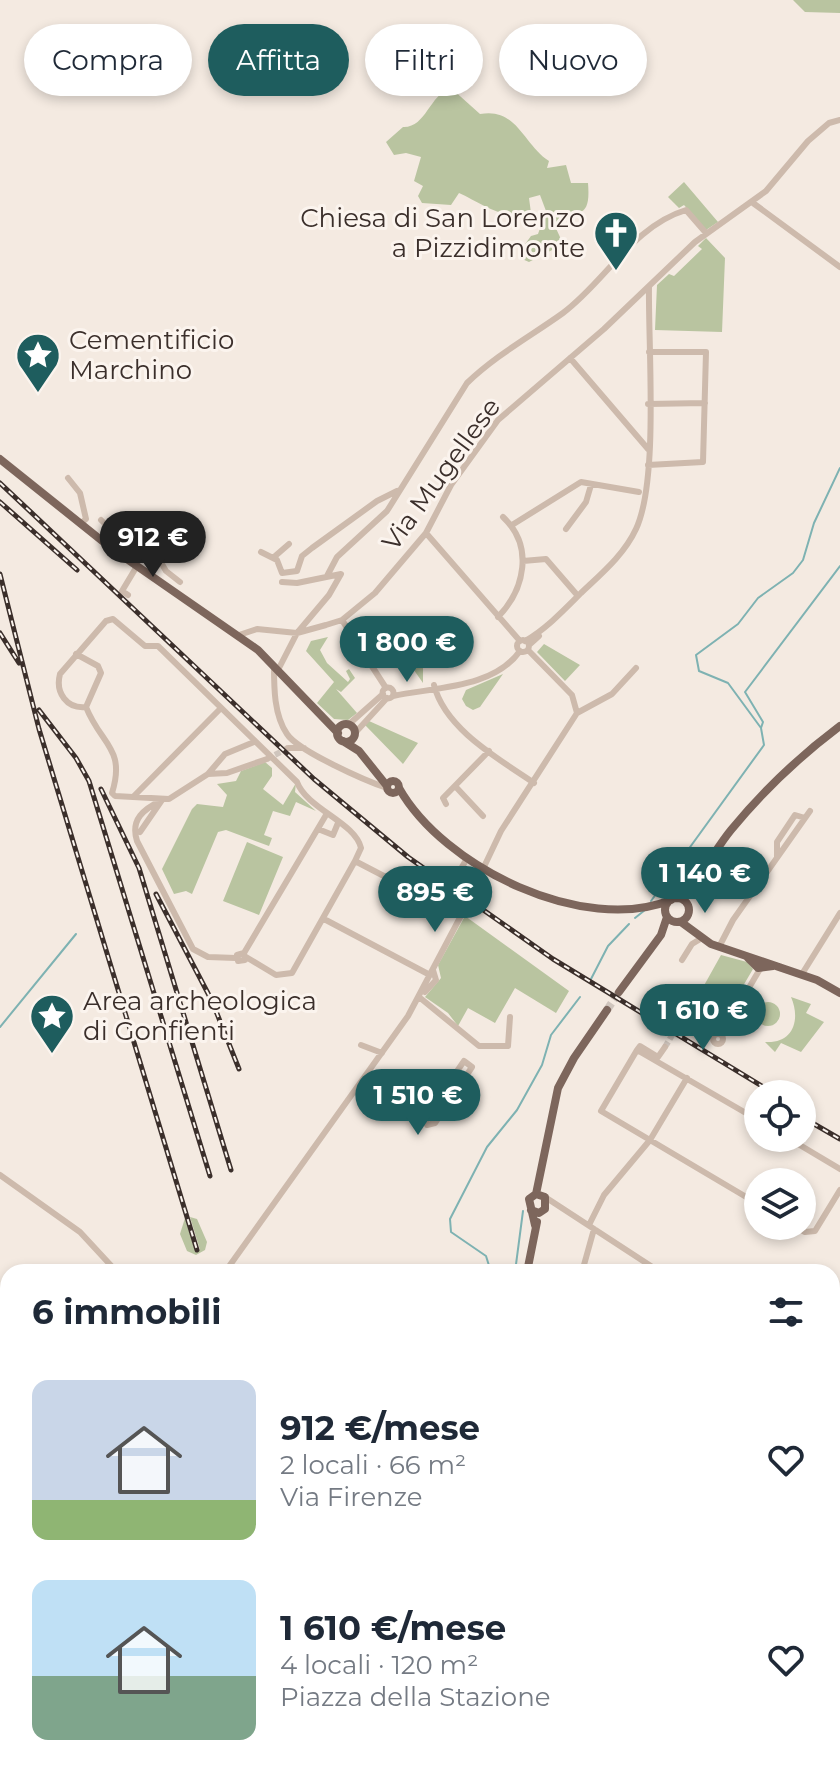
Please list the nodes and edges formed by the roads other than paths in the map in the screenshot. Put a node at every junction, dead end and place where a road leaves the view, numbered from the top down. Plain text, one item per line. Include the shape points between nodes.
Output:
1 (840, 120) edge
2 (753, 203) junction
3 (706, 233) junction
4 (840, 267) edge
5 (649, 287) junction
6 (649, 352) junction
7 (570, 358) junction
8 (705, 403) junction
9 (648, 404) junction
10 (648, 449) junction
11 (0, 459) edge
12 (648, 465) junction
13 (68, 478) dead end
14 (591, 485) junction
15 (397, 491) junction
16 (639, 492) dead end
17 (67, 513) junction
18 (84, 514) junction
19 (503, 517) dead end
20 (101, 520) dead end
21 (80, 524) junction
22 (512, 525) junction
23 (566, 529) dead end
24 (89, 531) junction
25 (171, 532) dead end
26 (426, 533) junction
27 (289, 544) dead end
28 (142, 550) junction
29 (261, 552) dead end
30 (274, 557) junction
31 (523, 561) junction
32 (136, 565) junction
33 (297, 571) junction
34 (327, 576) junction
35 (180, 582) dead end
36 (128, 595) dead end
37 (578, 596) junction
38 (498, 617) junction
39 (342, 620) junction
40 (297, 633) junction
41 (239, 635) junction
42 (523, 646) junction
43 (76, 654) junction
44 (276, 668) junction
45 (636, 668) dead end
46 (434, 687) junction
47 (389, 693) junction
48 (86, 707) junction
49 (221, 708) junction
50 (576, 716) junction
51 (281, 720) junction
52 (840, 726) edge
53 (347, 732) junction
54 (254, 742) junction
55 (311, 751) junction
56 (489, 751) junction
57 (221, 757) junction
58 (266, 758) tunnel mouth
59 (227, 773) junction
60 (208, 774) junction
61 (534, 783) junction
62 (455, 786) junction
63 (392, 787) junction
64 (134, 796) junction
65 (147, 798) junction
66 (162, 800) junction
67 (446, 804) dead end
68 (148, 807) junction
69 (326, 815) junction
70 (808, 815) dead end
71 (483, 816) dead end
72 (338, 823) junction
73 (318, 829) junction
74 (140, 832) dead end
75 (466, 860) junction
76 (355, 861) junction
77 (483, 872) junction
78 (694, 882) junction
79 (403, 886) dead end
80 (470, 899) dead end
81 (674, 899) junction
82 (648, 908) junction
83 (689, 908) junction
84 (464, 910) dead end
85 (840, 913) edge
86 (666, 916) junction
87 (324, 919) junction
88 (679, 922) junction
89 (699, 934) junction
90 (661, 935) junction
91 (719, 947) junction
92 (245, 957) junction
93 (682, 960) dead end
94 (760, 964) junction
95 (432, 972) junction
96 (802, 974) junction
97 (619, 992) tunnel mouth
98 (840, 993) edge
99 (419, 997) junction
100 (607, 1010) tunnel mouth
101 (510, 1017) dead end
102 (674, 1032) dead end
103 (361, 1045) dead end
104 (665, 1047) dead end
105 (637, 1050) junction
106 (382, 1053) junction
107 (687, 1078) junction
108 (360, 1085) junction
109 (448, 1085) junction
110 (456, 1091) junction
111 (744, 1112) edge
112 (426, 1118) junction
113 (434, 1123) junction
114 (441, 1133) dead end
115 (650, 1140) junction
116 (811, 1152) edge
117 (840, 1169) edge
118 (0, 1175) edge
119 (840, 1190) edge
120 (542, 1196) junction
121 (744, 1196) edge
122 (531, 1210) junction
123 (543, 1211) junction
124 (568, 1211) junction
125 (535, 1225) junction
126 (592, 1227) junction
127 (816, 1229) edge
128 (110, 1264) edge
129 (231, 1264) edge
130 (528, 1264) edge
131 (584, 1264) edge
132 (648, 1264) edge

1 - 2 street, Via Mugellese via 808,141
2 - 3 street, Via Mugellese
2 - 4 street
3 - 5 street, Via Mugellese
3 - 15 street via 686,210 645,232 575,303 467,383
5 - 6 street
5 - 7 street, Via Mugellese
6 - 8 street via 706,352
6 - 9 street
7 - 10 street
7 - 26 street, Via Mugellese via 509,410 451,485
8 - 9 street
8 - 12 street via 703,462
9 - 10 street
10 - 12 street
11 - 17 main road
12 - 37 street via 645,505 633,535
13 - 18 street via 84,503
14 - 16 street
14 - 22 street via 581,482
14 - 23 street via 586,502
15 - 33 street via 312,548 302,556
15 - 34 street via 387,511 337,557
17 - 18 street
17 - 21 main road
18 - 21 street
18 - 24 street
19 - 22 street
20 - 28 street
21 - 24 main road
22 - 31 street
24 - 32 main road
25 - 28 street via 180,549 152,538
26 - 38 street
26 - 39 street, Via Mugellese via 375,593
27 - 30 street
28 - 32 street
28 - 35 street via 159,559
29 - 30 street
30 - 33 street via 282,573
31 - 37 street via 546,559
31 - 38 street via 520,588
32 - 36 street via 122,591
32 - 41 main road
33 - 34 street via 282,582
34 - 40 street via 341,574
37 - 42 street
38 - 42 street
39 - 40 street, Via Mugellese
39 - 47 street
40 - 41 street, Via Mugellese via 257,629
40 - 44 street
41 - 44 main road
42 - 46 street via 506,666 475,681
42 - 50 street via 572,695
43 - 48 street via 101,673
43 - 48 street via 58,685 67,703
43 - 49 street via 113,619 145,646 158,646
44 - 51 street
44 - 53 main road via 323,716
45 - 50 street via 612,694
46 - 47 street
46 - 56 street via 447,714
47 - 53 street
48 - 64 street via 119,766 112,793
49 - 54 street
49 - 64 street
50 - 61 street
51 - 55 street via 287,735
51 - 55 street via 286,746
52 - 78 main road via 774,783 726,836
53 - 63 main road
54 - 57 street
54 - 69 street
55 - 63 street
56 - 61 street
56 - 62 street
57 - 59 street
57 - 60 street
58 - 59 street
59 - 60 street
60 - 66 street
61 - 77 street via 501,831
62 - 67 street via 443,798
62 - 71 street
63 - 75 main road
64 - 65 street
65 - 66 street
65 - 68 street
66 - 68 street
66 - 74 street
68 - 92 street via 136,820 135,836 186,940 200,955
69 - 72 street
69 - 73 street
70 - 91 street via 795,815 776,860
72 - 73 street via 333,835
72 - 76 street via 357,837 361,848
73 - 92 street
75 - 77 main road
75 - 80 street via 462,867 478,878
76 - 79 street
76 - 87 street
77 - 82 main road via 585,907
78 - 81 main road
78 - 83 main road
81 - 82 main road
81 - 83 main road
81 - 86 main road via 666,906
82 - 86 main road
83 - 88 main road
83 - 89 main road
84 - 95 street
85 - 96 street
86 - 88 main road
86 - 90 main road
87 - 92 street via 292,973 282,976
87 - 95 street
88 - 89 main road
88 - 90 main road
89 - 91 main road
89 - 93 street
90 - 97 main road
91 - 94 main road
94 - 96 main road
94 - 102 street via 718,1035 683,1016
95 - 99 street
96 - 98 main road
99 - 101 street via 479,1046 508,1046
99 - 106 street
100 - 120 main road via 562,1079 549,1117
103 - 106 street
104 - 105 street via 658,1057 640,1046
105 - 107 street
105 - 115 street via 601,1111
106 - 108 street
107 - 111 street
107 - 115 street
108 - 112 street
108 - 129 street
109 - 110 street
109 - 110 street via 464,1061 472,1067
109 - 112 street
110 - 113 street
112 - 113 street via 434,1115
113 - 114 street
115 - 121 street
115 - 126 street via 604,1195
116 - 117 street
118 - 128 street via 80,1232
119 - 127 street
120 - 122 main road via 528,1202
120 - 123 main road
120 - 124 street
122 - 123 main road
122 - 125 main road
123 - 124 street
123 - 125 main road
124 - 126 street
125 - 130 main road
126 - 131 street
126 - 132 street

